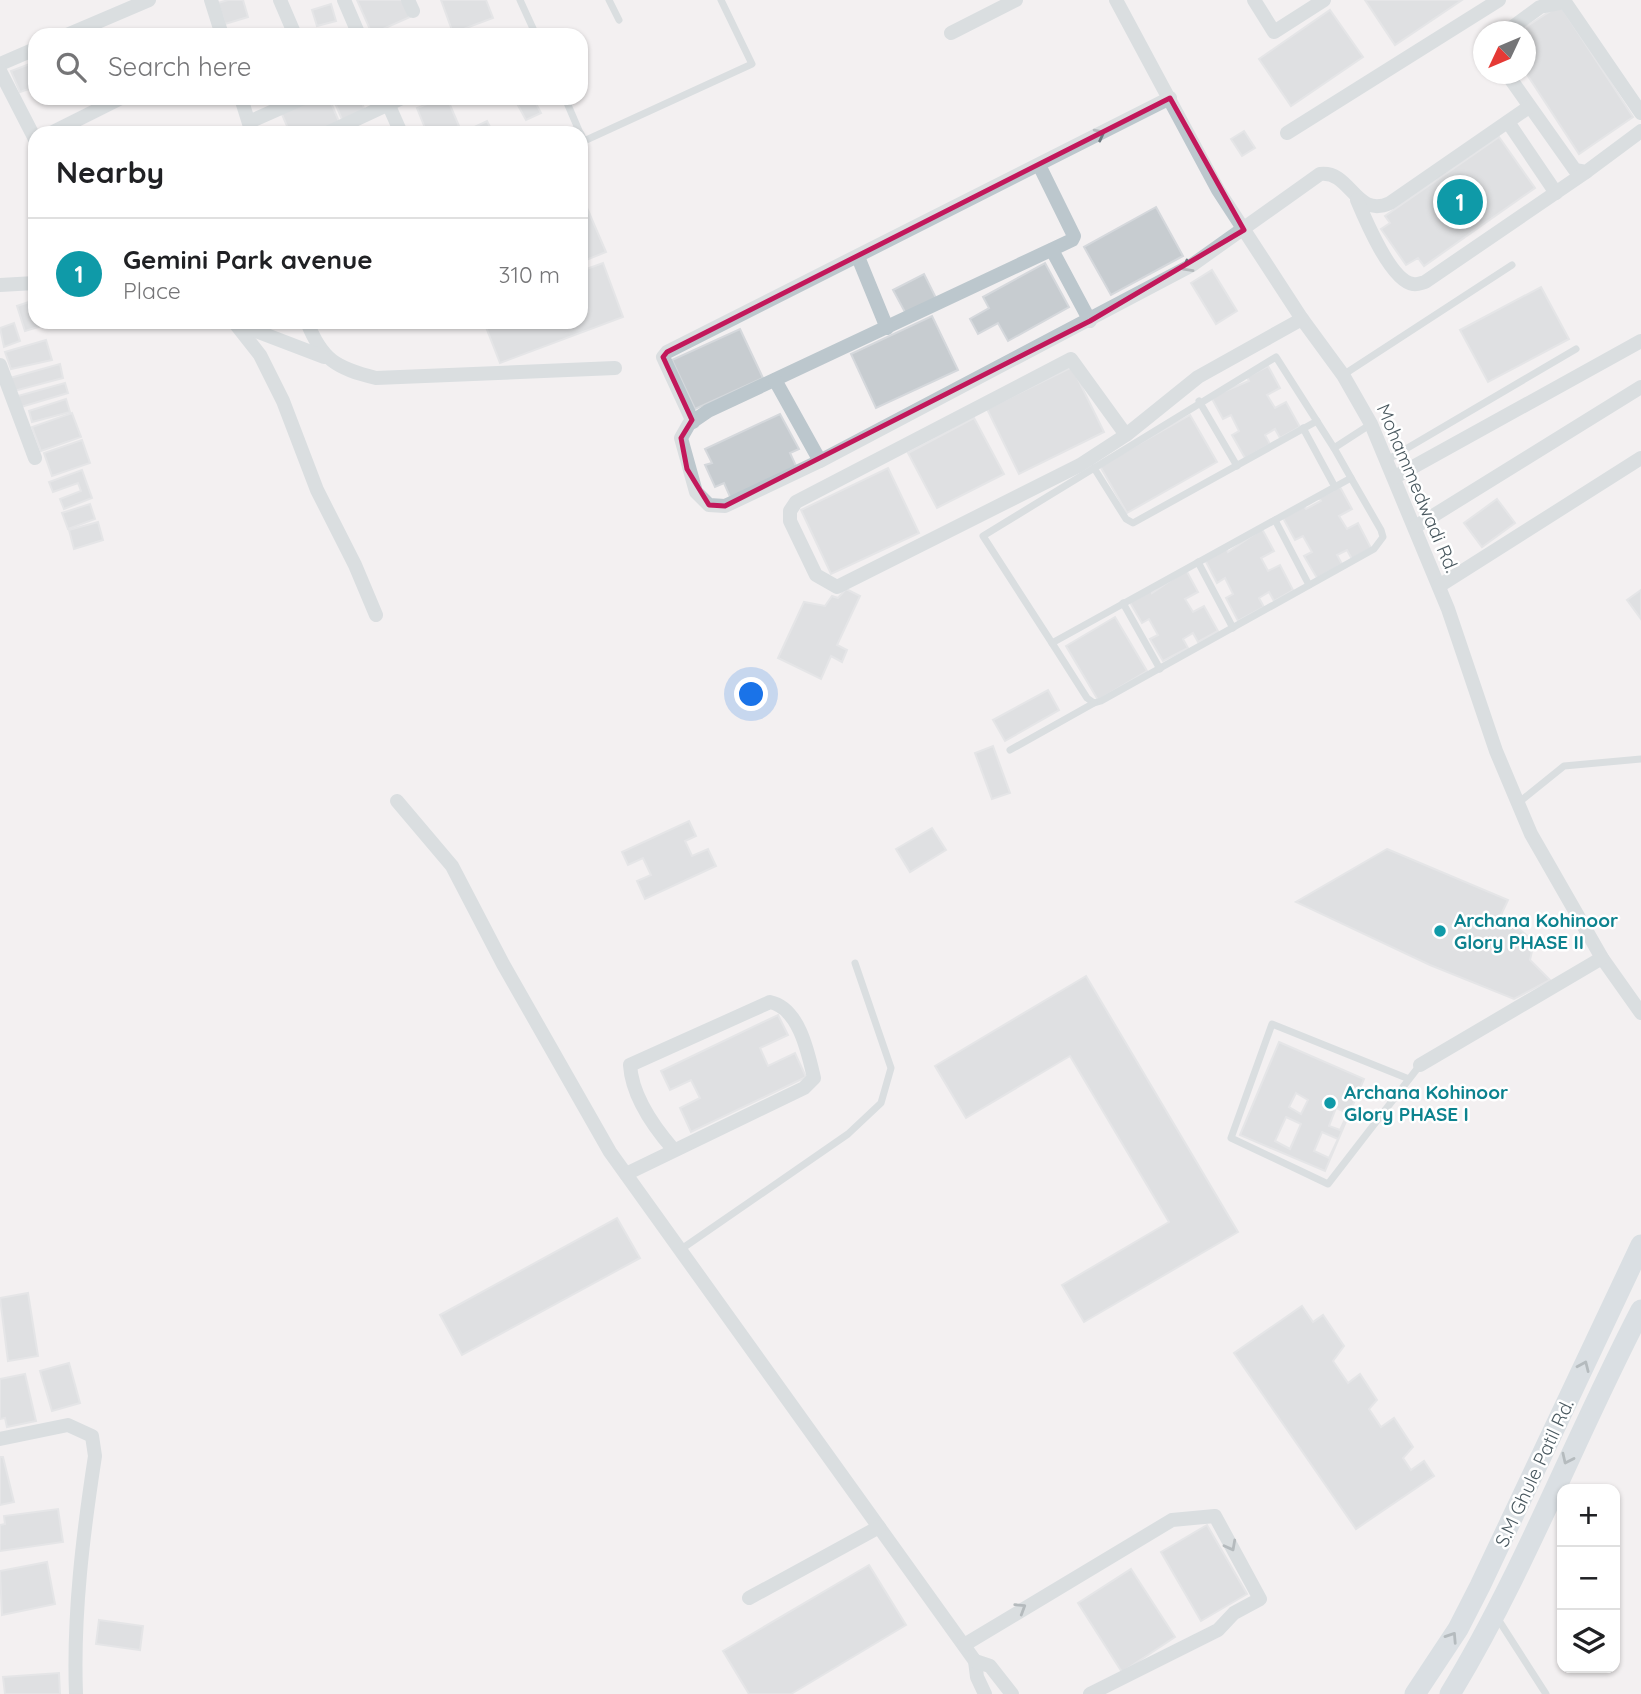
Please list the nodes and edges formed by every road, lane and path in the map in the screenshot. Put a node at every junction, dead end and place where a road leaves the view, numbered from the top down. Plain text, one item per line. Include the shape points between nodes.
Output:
1 (149, 0) edge
2 (211, 0) edge
3 (280, 0) edge
4 (344, 0) edge
5 (520, 0) edge
6 (609, 0) edge
7 (721, 0) edge
8 (1016, 0) edge
9 (1116, 0) edge
10 (1254, 0) edge
11 (1324, 0) edge
12 (1499, 0) edge
13 (619, 20) dead end
14 (1520, 21) edge
15 (83, 28) edge
16 (220, 28) edge
17 (292, 28) edge
18 (356, 28) edge
19 (533, 28) edge
20 (951, 33) dead end
21 (28, 52) edge
22 (0, 64) edge
23 (0, 71) edge
24 (1514, 84) edge
25 (1170, 98) junction
26 (107, 105) edge
27 (243, 105) edge
28 (291, 105) edge
29 (382, 105) edge
30 (393, 105) edge
31 (568, 105) edge
32 (1529, 107) junction
33 (1641, 113) edge
34 (1508, 122) junction
35 (28, 126) edge
36 (65, 126) edge
37 (249, 126) edge
38 (255, 126) edge
39 (341, 126) edge
40 (399, 126) edge
41 (577, 126) edge
42 (1641, 131) edge
43 (1287, 133) dead end
44 (588, 139) edge
45 (1039, 165) junction
46 (1586, 172) junction
47 (1556, 193) junction
48 (1357, 200) junction
49 (1244, 230) junction
50 (1052, 250) junction
51 (858, 257) junction
52 (1512, 265) dead end
53 (28, 283) edge
54 (0, 285) edge
55 (1301, 319) junction
56 (1090, 321) junction
57 (887, 328) junction
58 (240, 329) edge
59 (252, 329) edge
60 (310, 329) edge
61 (1641, 341) edge
62 (1576, 349) dead end
63 (328, 359) junction
64 (0, 365) edge
65 (615, 368) dead end
66 (1343, 374) junction
67 (775, 380) junction
68 (1641, 387) edge
69 (1199, 401) junction
70 (1317, 421) junction
71 (693, 422) junction
72 (1371, 424) junction
73 (1303, 428) junction
74 (1126, 435) junction
75 (1334, 448) junction
76 (35, 458) dead end
77 (1641, 458) edge
78 (1387, 460) junction
79 (820, 461) junction
80 (1237, 466) junction
81 (1094, 468) junction
82 (1395, 477) junction
83 (1351, 478) junction
84 (1335, 487) junction
85 (1275, 520) junction
86 (1415, 527) junction
87 (1198, 562) junction
88 (1309, 585) junction
89 (1439, 586) junction
90 (1123, 603) junction
91 (376, 615) dead end
92 (1233, 628) junction
93 (1052, 643) junction
94 (1160, 669) junction
95 (1094, 703) junction
96 (1010, 750) dead end
97 (1641, 759) edge
98 (397, 801) dead end
99 (1518, 803) junction
100 (1602, 958) junction
101 (855, 963) dead end
102 (1641, 1013) edge
103 (1420, 1065) joint
104 (1409, 1079) junction
105 (673, 1149) junction
106 (626, 1174) junction
107 (1641, 1244) edge
108 (680, 1250) junction
109 (1641, 1310) edge
110 (0, 1439) edge
111 (879, 1527) junction
112 (749, 1598) dead end
113 (1495, 1616) junction
114 (964, 1644) junction
115 (975, 1661) junction
116 (76, 1694) edge
117 (985, 1694) edge
118 (1012, 1694) edge
119 (1090, 1694) edge
120 (1415, 1694) edge
121 (1450, 1694) edge
122 (1546, 1694) edge

1 - 15 street
2 - 16 street
3 - 17 street
4 - 18 street
5 - 19 lane
6 - 13 lane
7 - 44 lane via 752,64
8 - 20 street
9 - 25 street, Mohammedwadi Rd.
10 - 11 street via 1274,32
12 - 43 street
14 - 33 street via 1540,6 1565,2
21 - 22 street
23 - 35 street
24 - 32 street
45 -> 25 street
25 - 49 street, Mohammedwadi Rd.
26 - 36 street
27 - 37 street
28 - 38 street
29 - 39 street
30 - 40 street
31 - 41 lane
32 - 34 street
32 - 46 street via 1575,170
34 - 47 street
34 - 48 street via 1391,204 1373,206
42 - 46 street
45 - 50 street via 1074,236
45 - 51 street
46 - 47 street
47 - 48 street via 1424,282 1413,284 1392,266
48 - 49 street via 1340,177 1331,172 1320,174
49 - 55 street, Mohammedwadi Rd.
49 -> 56 street via 1192,265
50 - 56 street
50 - 57 street
51 - 57 street
51 - 71 street via 667,352 663,357
52 - 66 lane
53 - 54 street
55 - 66 street, Mohammedwadi Rd.
55 - 74 street via 1198,377
56 - 79 street
57 - 67 street
58 - 91 street via 260,355 283,401 317,490
59 - 63 street
60 - 63 street
61 - 82 street
62 - 78 lane
63 - 65 street via 376,378
64 - 76 street
66 - 72 street, Mohammedwadi Rd.
67 - 71 street
67 - 79 street
68 - 86 street
69 - 70 lane via 1276,357
69 - 80 lane
69 - 81 lane
70 - 73 lane
70 - 75 lane
71 - 79 street via 681,438 696,492 709,505 725,506
72 - 75 lane
72 - 78 street, Mohammedwadi Rd.
73 - 80 lane
73 - 84 lane
74 - 74 street via 1080,465 837,587 816,575 790,521 796,502 1071,359
75 - 83 lane
77 - 89 street
78 - 82 street, Mohammedwadi Rd.
80 - 81 lane via 1133,523
81 - 93 lane via 983,536
82 - 86 street, Mohammedwadi Rd.
83 - 84 lane
83 - 88 lane via 1382,537 1374,549
84 - 85 lane
85 - 87 lane
85 - 88 lane
86 - 89 street, Mohammedwadi Rd.
87 - 90 lane
87 - 92 lane
88 - 92 lane
89 - 99 street, Mohammedwadi Rd.
90 - 93 lane
90 - 94 lane
92 - 94 lane
93 - 95 lane
94 - 95 lane
95 - 96 lane
97 - 99 lane via 1564,766
98 - 106 street via 452,866 503,964
99 - 100 street, Mohammedwadi Rd.
100 - 102 street, Mohammedwadi Rd.
100 - 103 street
101 - 108 lane via 891,1068 881,1103 848,1134
103 - 104 lane
104 - 104 lane via 1328,1184 1231,1138 1272,1024
105 - 105 street via 804,1088 814,1078 789,1011 770,1002 630,1065 631,1081 658,1132
105 - 106 street
106 - 108 street
120 -> 107 street, S.M Ghule Patil Rd. via 1480,1586
108 - 111 street
109 -> 113 street, S.M Ghule Patil Rd. via 1596,1396
110 - 116 street via 68,1425 92,1436 95,1456 74,1655
111 - 112 street
111 - 114 street
113 - 121 street, S.M Ghule Patil Rd.
113 - 122 lane
114 - 115 street
114 -> 119 street via 1172,1520 1215,1516 1260,1599 1234,1613 1218,1630
115 - 117 street
115 - 118 street via 990,1666

